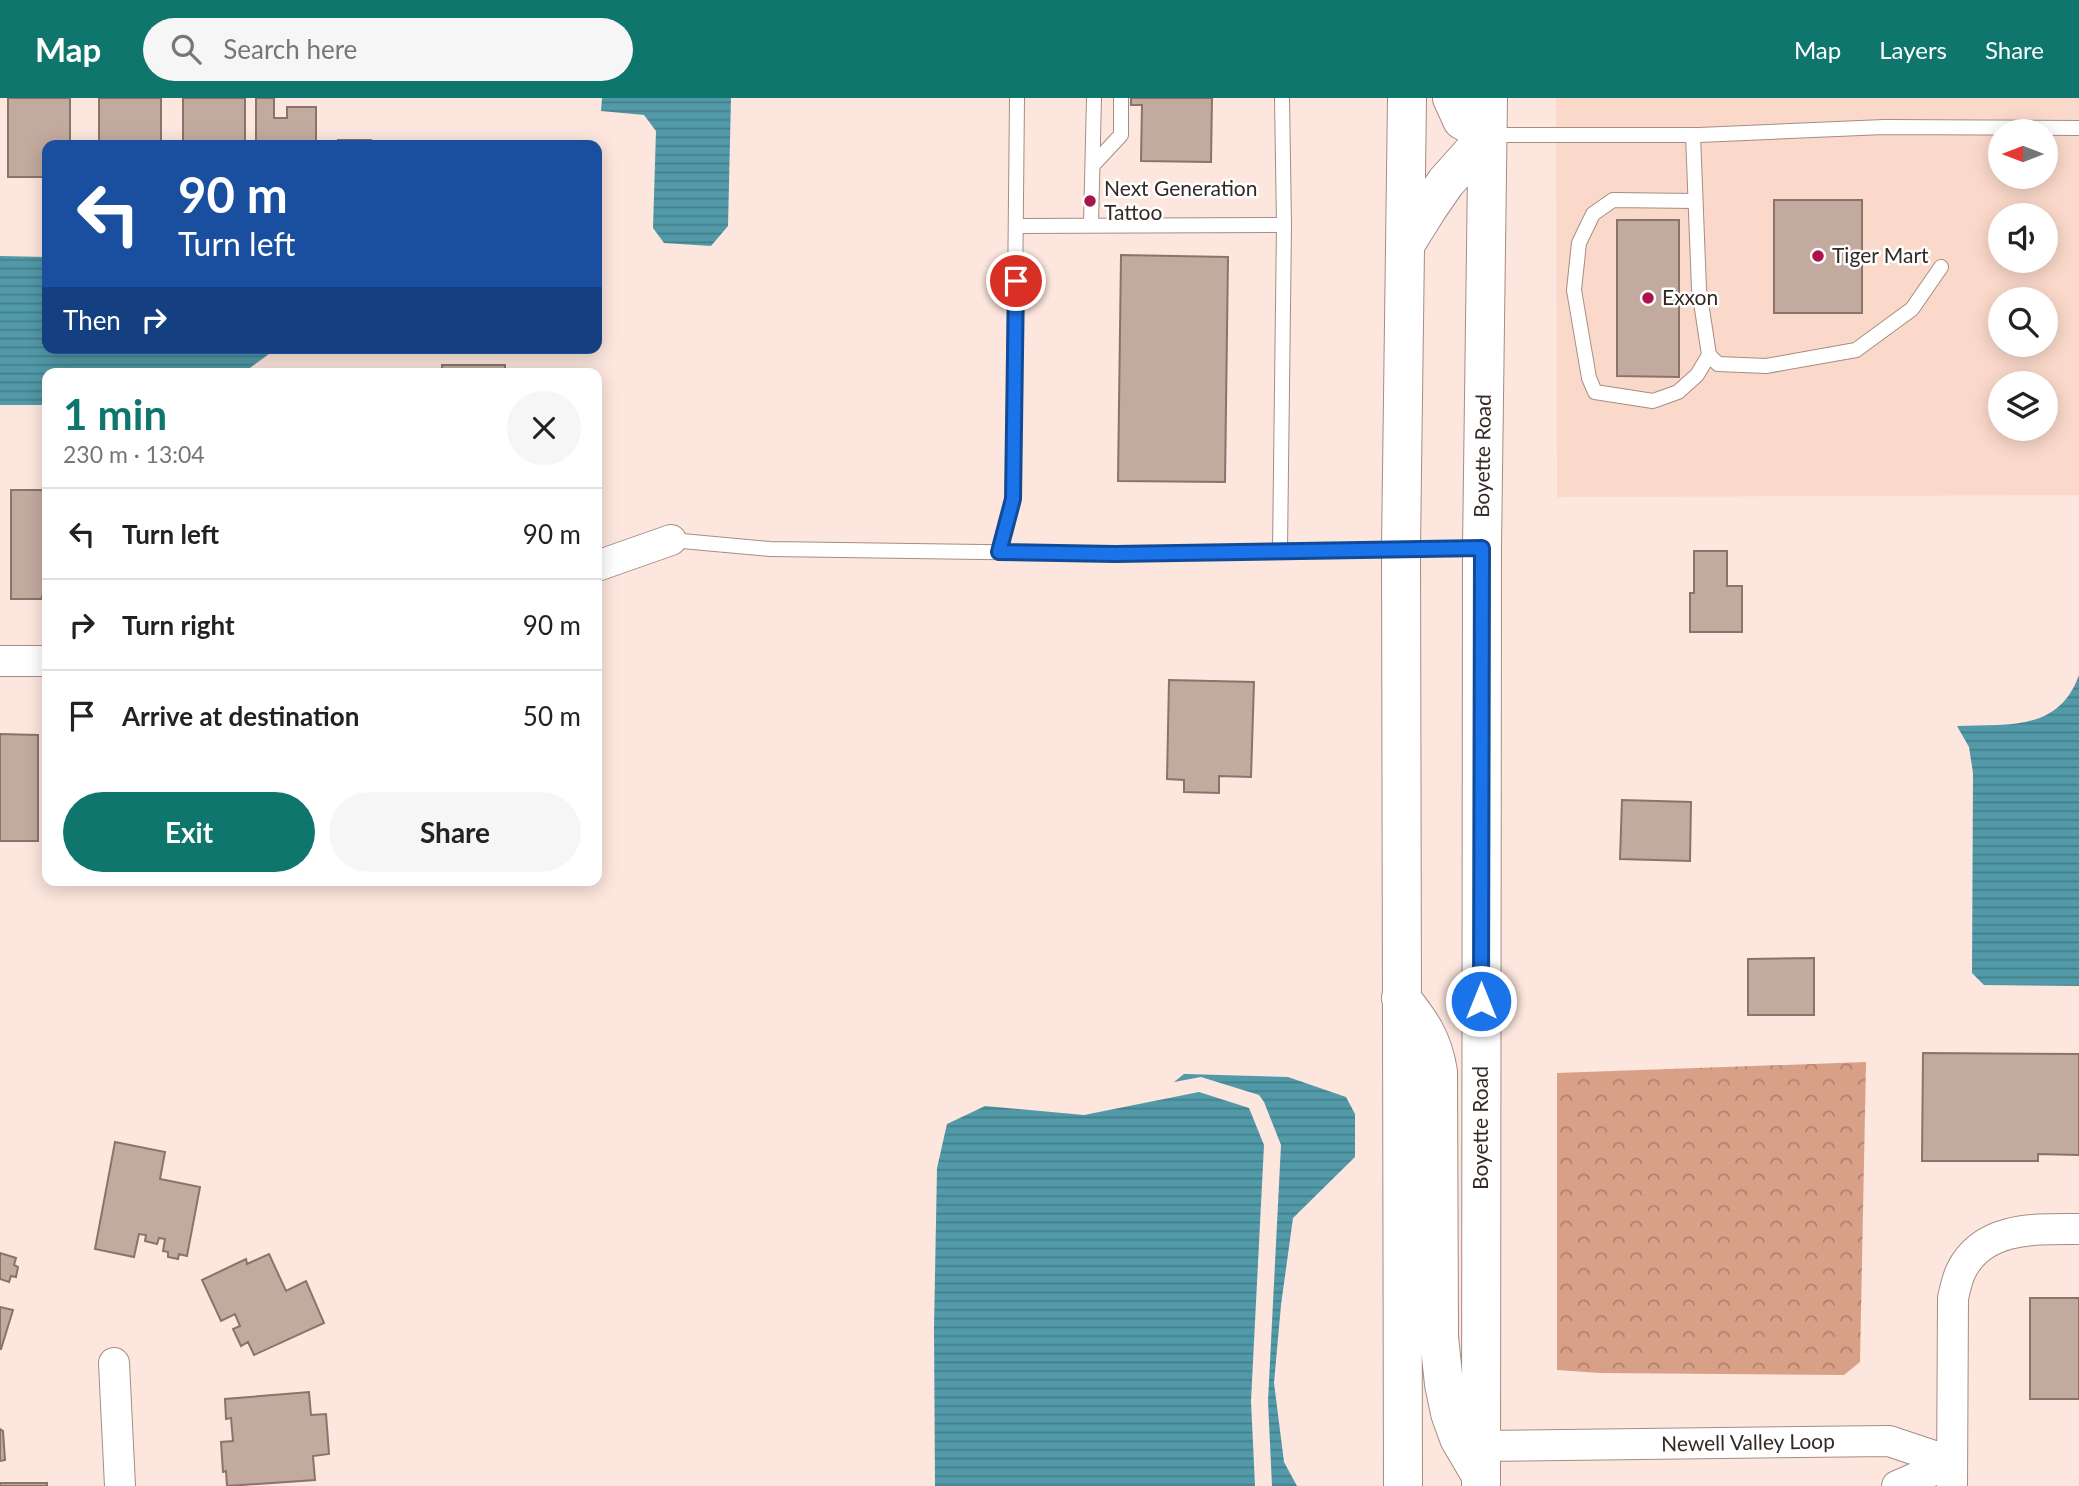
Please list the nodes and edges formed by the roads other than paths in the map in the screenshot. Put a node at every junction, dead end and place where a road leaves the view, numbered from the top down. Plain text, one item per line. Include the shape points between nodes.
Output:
1 (1017, 98) edge
2 (1094, 98) edge
3 (1121, 98) edge
4 (1282, 98) edge
5 (1407, 98) edge
6 (1452, 98) edge
7 (1488, 98) edge
8 (2079, 128) edge
9 (1488, 135) junction
10 (1693, 135) junction
11 (1093, 166) junction
12 (1695, 201) junction
13 (1091, 225) junction
14 (1284, 225) junction
15 (1017, 226) junction
16 (1405, 246) junction
17 (1941, 267) dead end
18 (1709, 355) junction
19 (671, 540) joint
20 (1401, 548) junction
21 (1482, 548) junction
22 (1280, 550) junction
23 (999, 552) junction
24 (602, 564) edge
25 (0, 661) edge
26 (42, 661) edge
27 (1401, 998) junction
28 (2079, 1229) edge
29 (114, 1363) dead end
30 (1481, 1470) edge
31 (1952, 1474) edge
32 (120, 1486) edge
33 (1403, 1486) edge
34 (1897, 1486) edge

1 - 15 lane
2 - 11 lane
3 - 11 lane via 1121,135
4 - 14 lane
5 - 16 main road
6 - 9 main road via 1462,120
7 - 9 main road, Boyette Road
8 - 10 lane via 1884,127
9 - 10 lane
9 - 16 main road via 1446,181
9 - 21 main road, Boyette Road
10 - 12 lane
11 - 13 lane
12 - 18 lane via 1699,289
12 - 18 lane via 1613,200 1593,214 1579,243 1574,290 1595,392 1653,401 1678,392 1698,375
13 - 14 lane
13 - 15 lane
14 - 22 lane
15 - 23 lane via 1013,499
16 - 20 main road
17 - 18 lane via 1912,309 1856,350 1766,366 1718,365
19 - 23 lane via 770,549
19 - 24 street
20 - 21 lane
20 - 22 lane
20 - 27 main road
21 - 30 main road, Boyette Road
22 - 23 lane
25 - 26 street
27 - 30 main road via 1429,1038 1438,1072 1440,1349 1450,1413 1459,1438
27 - 33 main road
28 - 31 street via 2030,1229 2000,1236 1977,1249 1961,1271 1953,1298
29 - 32 street
30 - 31 street, Newell Valley Loop via 1888,1441
31 - 34 street

